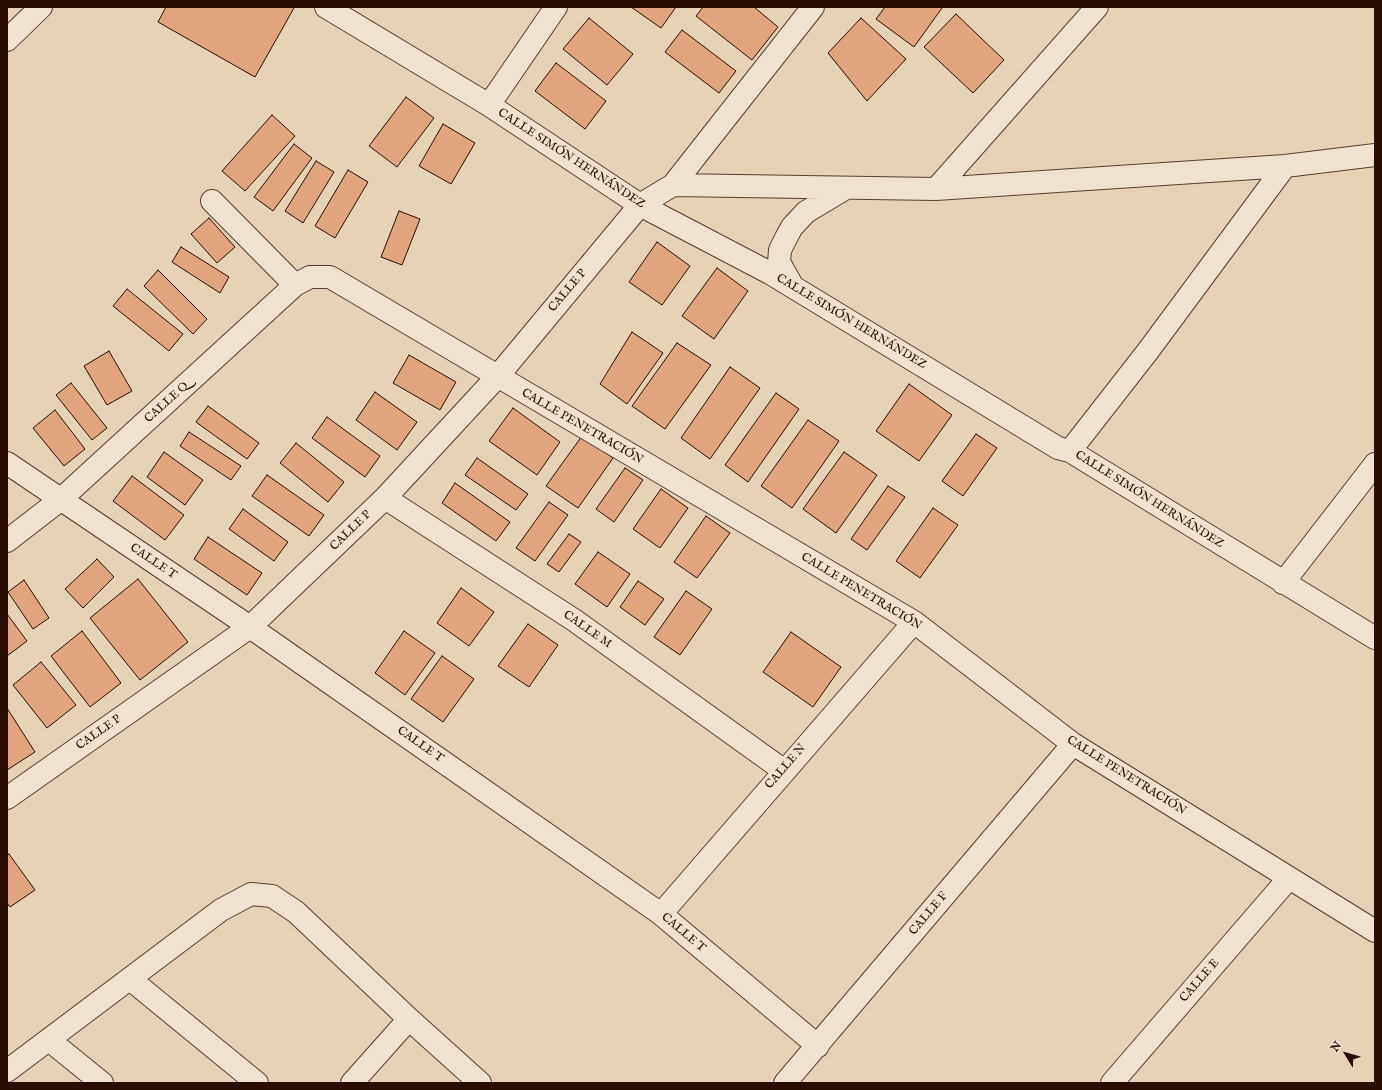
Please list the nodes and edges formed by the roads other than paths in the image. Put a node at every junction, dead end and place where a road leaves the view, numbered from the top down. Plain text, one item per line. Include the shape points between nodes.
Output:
1 (41, 7) edge
2 (326, 7) edge
3 (556, 7) edge
4 (814, 7) edge
5 (1096, 7) edge
6 (7, 40) edge
7 (489, 105) junction
8 (1375, 155) edge
9 (1285, 166) junction
10 (673, 185) junction
11 (847, 188) junction
12 (936, 189) junction
13 (212, 201) dead end
14 (640, 205) junction
15 (330, 277) joint
16 (295, 285) junction
17 (794, 288) junction
18 (498, 377) junction
19 (1070, 451) junction
20 (7, 463) edge
21 (1375, 464) edge
22 (385, 498) junction
23 (60, 500) junction
24 (7, 541) edge
25 (1283, 583) junction
26 (914, 622) junction
27 (250, 627) junction
28 (1375, 638) edge
29 (1073, 744) junction
30 (783, 770) junction
31 (7, 798) edge
32 (1289, 878) junction
33 (661, 914) junction
34 (1375, 931) edge
35 (130, 979) junction
36 (408, 1019) junction
37 (49, 1040) junction
38 (818, 1046) junction
39 (7, 1071) edge
40 (102, 1083) edge
41 (257, 1083) edge
42 (352, 1083) edge
43 (480, 1083) edge
44 (785, 1083) edge
45 (1112, 1083) edge

1 - 6 street
2 - 7 street, CALLE SIMÓN HERNÁNDEZ
3 - 7 street
4 - 10 street
5 - 12 street
7 - 14 street, CALLE SIMÓN HERNÁNDEZ
8 - 9 street
9 - 12 street
9 - 19 street via 1148,351
10 - 11 street
10 - 14 street, CALLE P
11 - 12 street
11 - 17 street via 806,212 786,238 780,250 779,262
13 - 16 street
14 - 17 street, CALLE SIMÓN HERNÁNDEZ
14 - 18 street, CALLE P
15 - 16 street, CALLE Q via 310,277
15 - 18 street, CALLE PENETRACIÓN
16 - 23 street, CALLE Q
17 - 19 street, CALLE SIMÓN HERNÁNDEZ via 1058,448
18 - 22 street, CALLE P
18 - 26 street, CALLE PENETRACIÓN
19 - 25 street, CALLE SIMÓN HERNÁNDEZ
20 - 23 street, CALLE T
21 - 25 street
22 - 27 street, CALLE P
22 - 30 street, CALLE M via 574,620
23 - 24 street, CALLE Q
23 - 27 street, CALLE T
25 - 28 street, CALLE SIMÓN HERNÁNDEZ
26 - 29 street, CALLE PENETRACIÓN
26 - 30 street, CALLE N
27 - 31 street, CALLE P
27 - 33 street, CALLE T
29 - 32 street, CALLE PENETRACIÓN
29 - 38 street, CALLE F
30 - 33 street, CALLE N
32 - 34 street, CALLE PENETRACIÓN
32 - 45 street, CALLE E
33 - 38 street, CALLE T
35 - 36 street via 222,910 251,894 272,896 296,912
35 - 37 street
35 - 41 street
36 - 42 street
36 - 43 street
37 - 39 street
37 - 40 street
38 - 44 street, CALLE F

